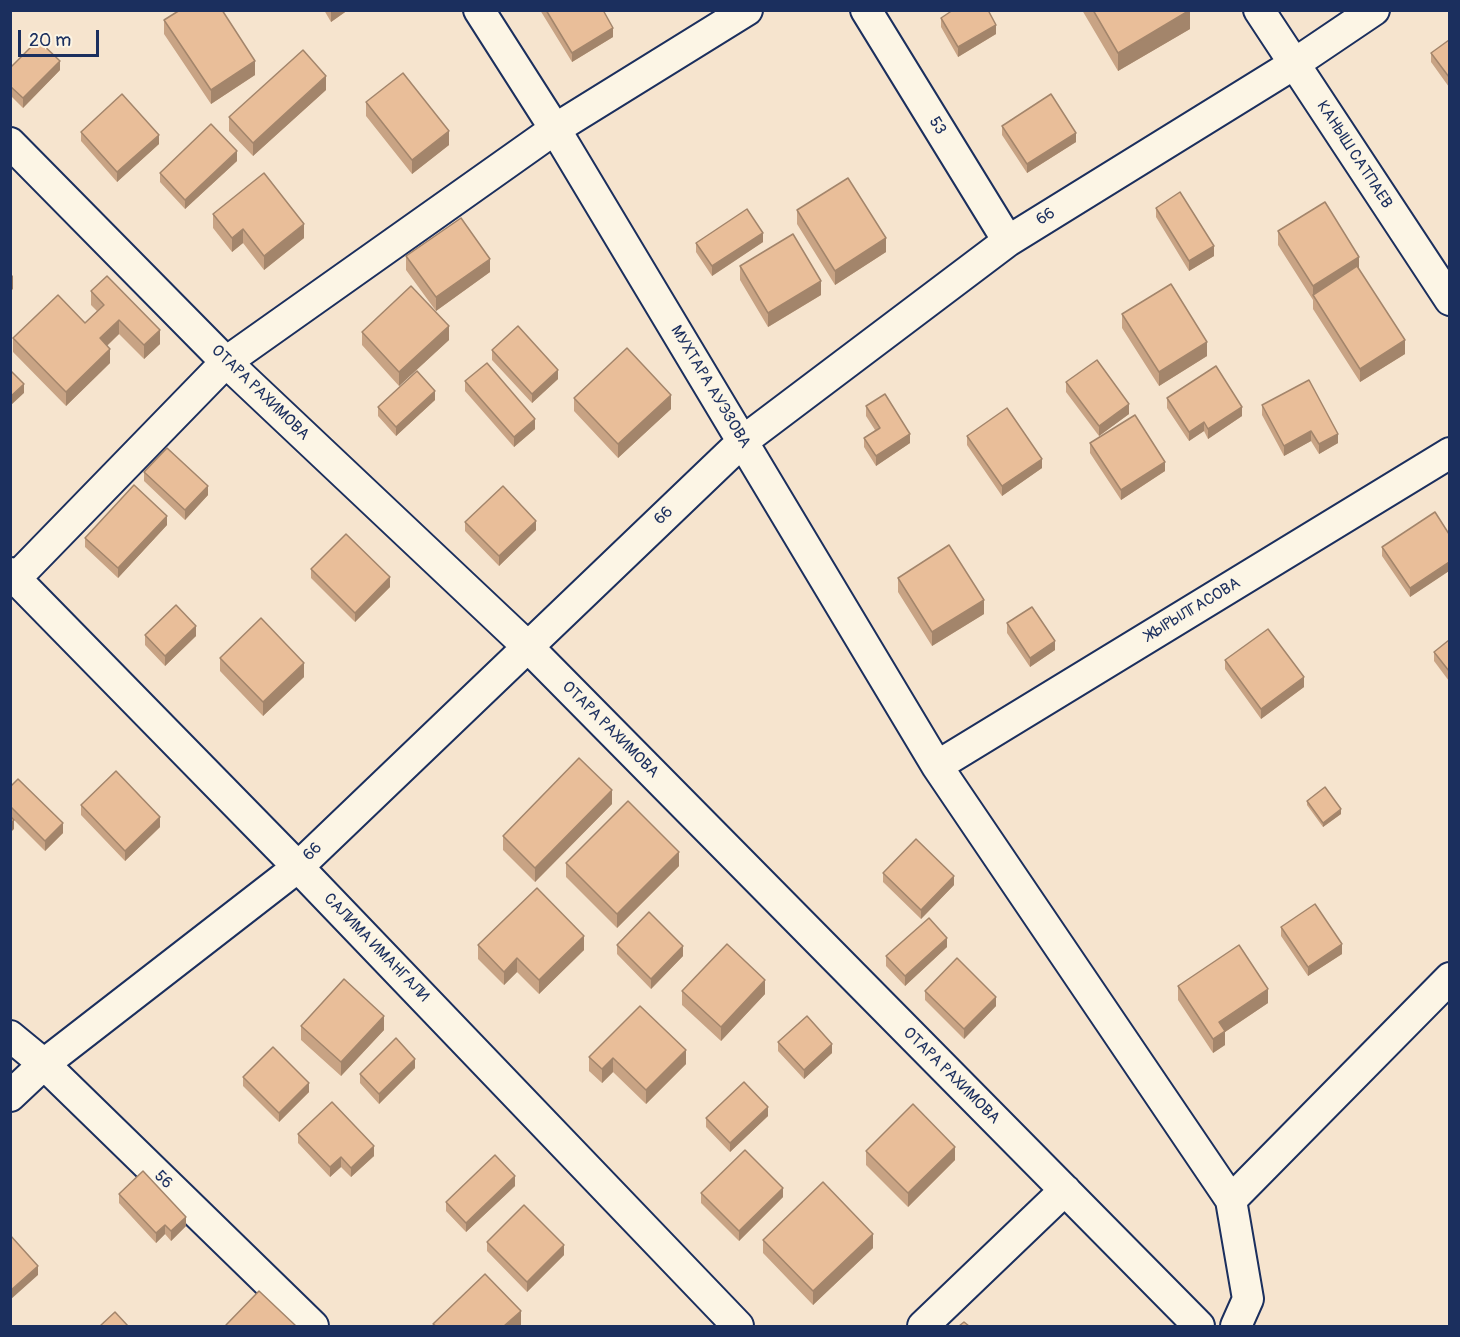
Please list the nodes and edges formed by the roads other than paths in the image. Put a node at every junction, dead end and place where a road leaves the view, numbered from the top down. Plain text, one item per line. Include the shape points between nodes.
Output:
1 (479, 10) edge
2 (747, 10) edge
3 (866, 10) edge
4 (1259, 10) edge
5 (1374, 10) edge
6 (1294, 64) junction
7 (555, 129) junction
8 (10, 144) edge
9 (1008, 241) junction
10 (1449, 300) edge
11 (226, 362) junction
12 (742, 441) junction
13 (1449, 453) edge
14 (13, 575) edge
15 (527, 646) junction
16 (937, 766) junction
17 (298, 867) junction
18 (1449, 978) edge
19 (10, 1036) edge
20 (44, 1064) junction
21 (10, 1096) edge
22 (1065, 1190) junction
23 (1232, 1200) junction
24 (313, 1326) edge
25 (738, 1326) edge
26 (923, 1326) edge
27 (1199, 1326) edge
28 (1236, 1326) edge

1 - 7 street, МУХТАРА АУЭЗОВА
2 - 7 street
3 - 9 street, 53
4 - 6 street, КАНЫШ САТПАЕВ
5 - 6 street, 66
6 - 9 street, 66
6 - 10 street, КАНЫШ САТПАЕВ
7 - 11 street
7 - 12 street, МУХТАРА АУЭЗОВА
8 - 11 street, ОТАРА РАХИМОВА
9 - 12 street, 66
11 - 14 street
11 - 15 street, ОТАРА РАХИМОВА
12 - 15 street, 66
12 - 16 street, МУХТАРА АУЭЗОВА
13 - 16 street, ЖЫРЫЛГАСОВА
14 - 17 street, САЛИМА ИМАНГАЛИ
15 - 17 street, 66
15 - 22 street, ОТАРА РАХИМОВА
16 - 23 street, МУХТАРА АУЭЗОВА
17 - 20 street, 66
17 - 25 street, САЛИМА ИМАНГАЛИ
18 - 23 street
19 - 20 street, 56
20 - 21 street, 66
20 - 24 street, 56
22 - 26 street
22 - 27 street, ОТАРА РАХИМОВА
23 - 28 street via 1248,1299

